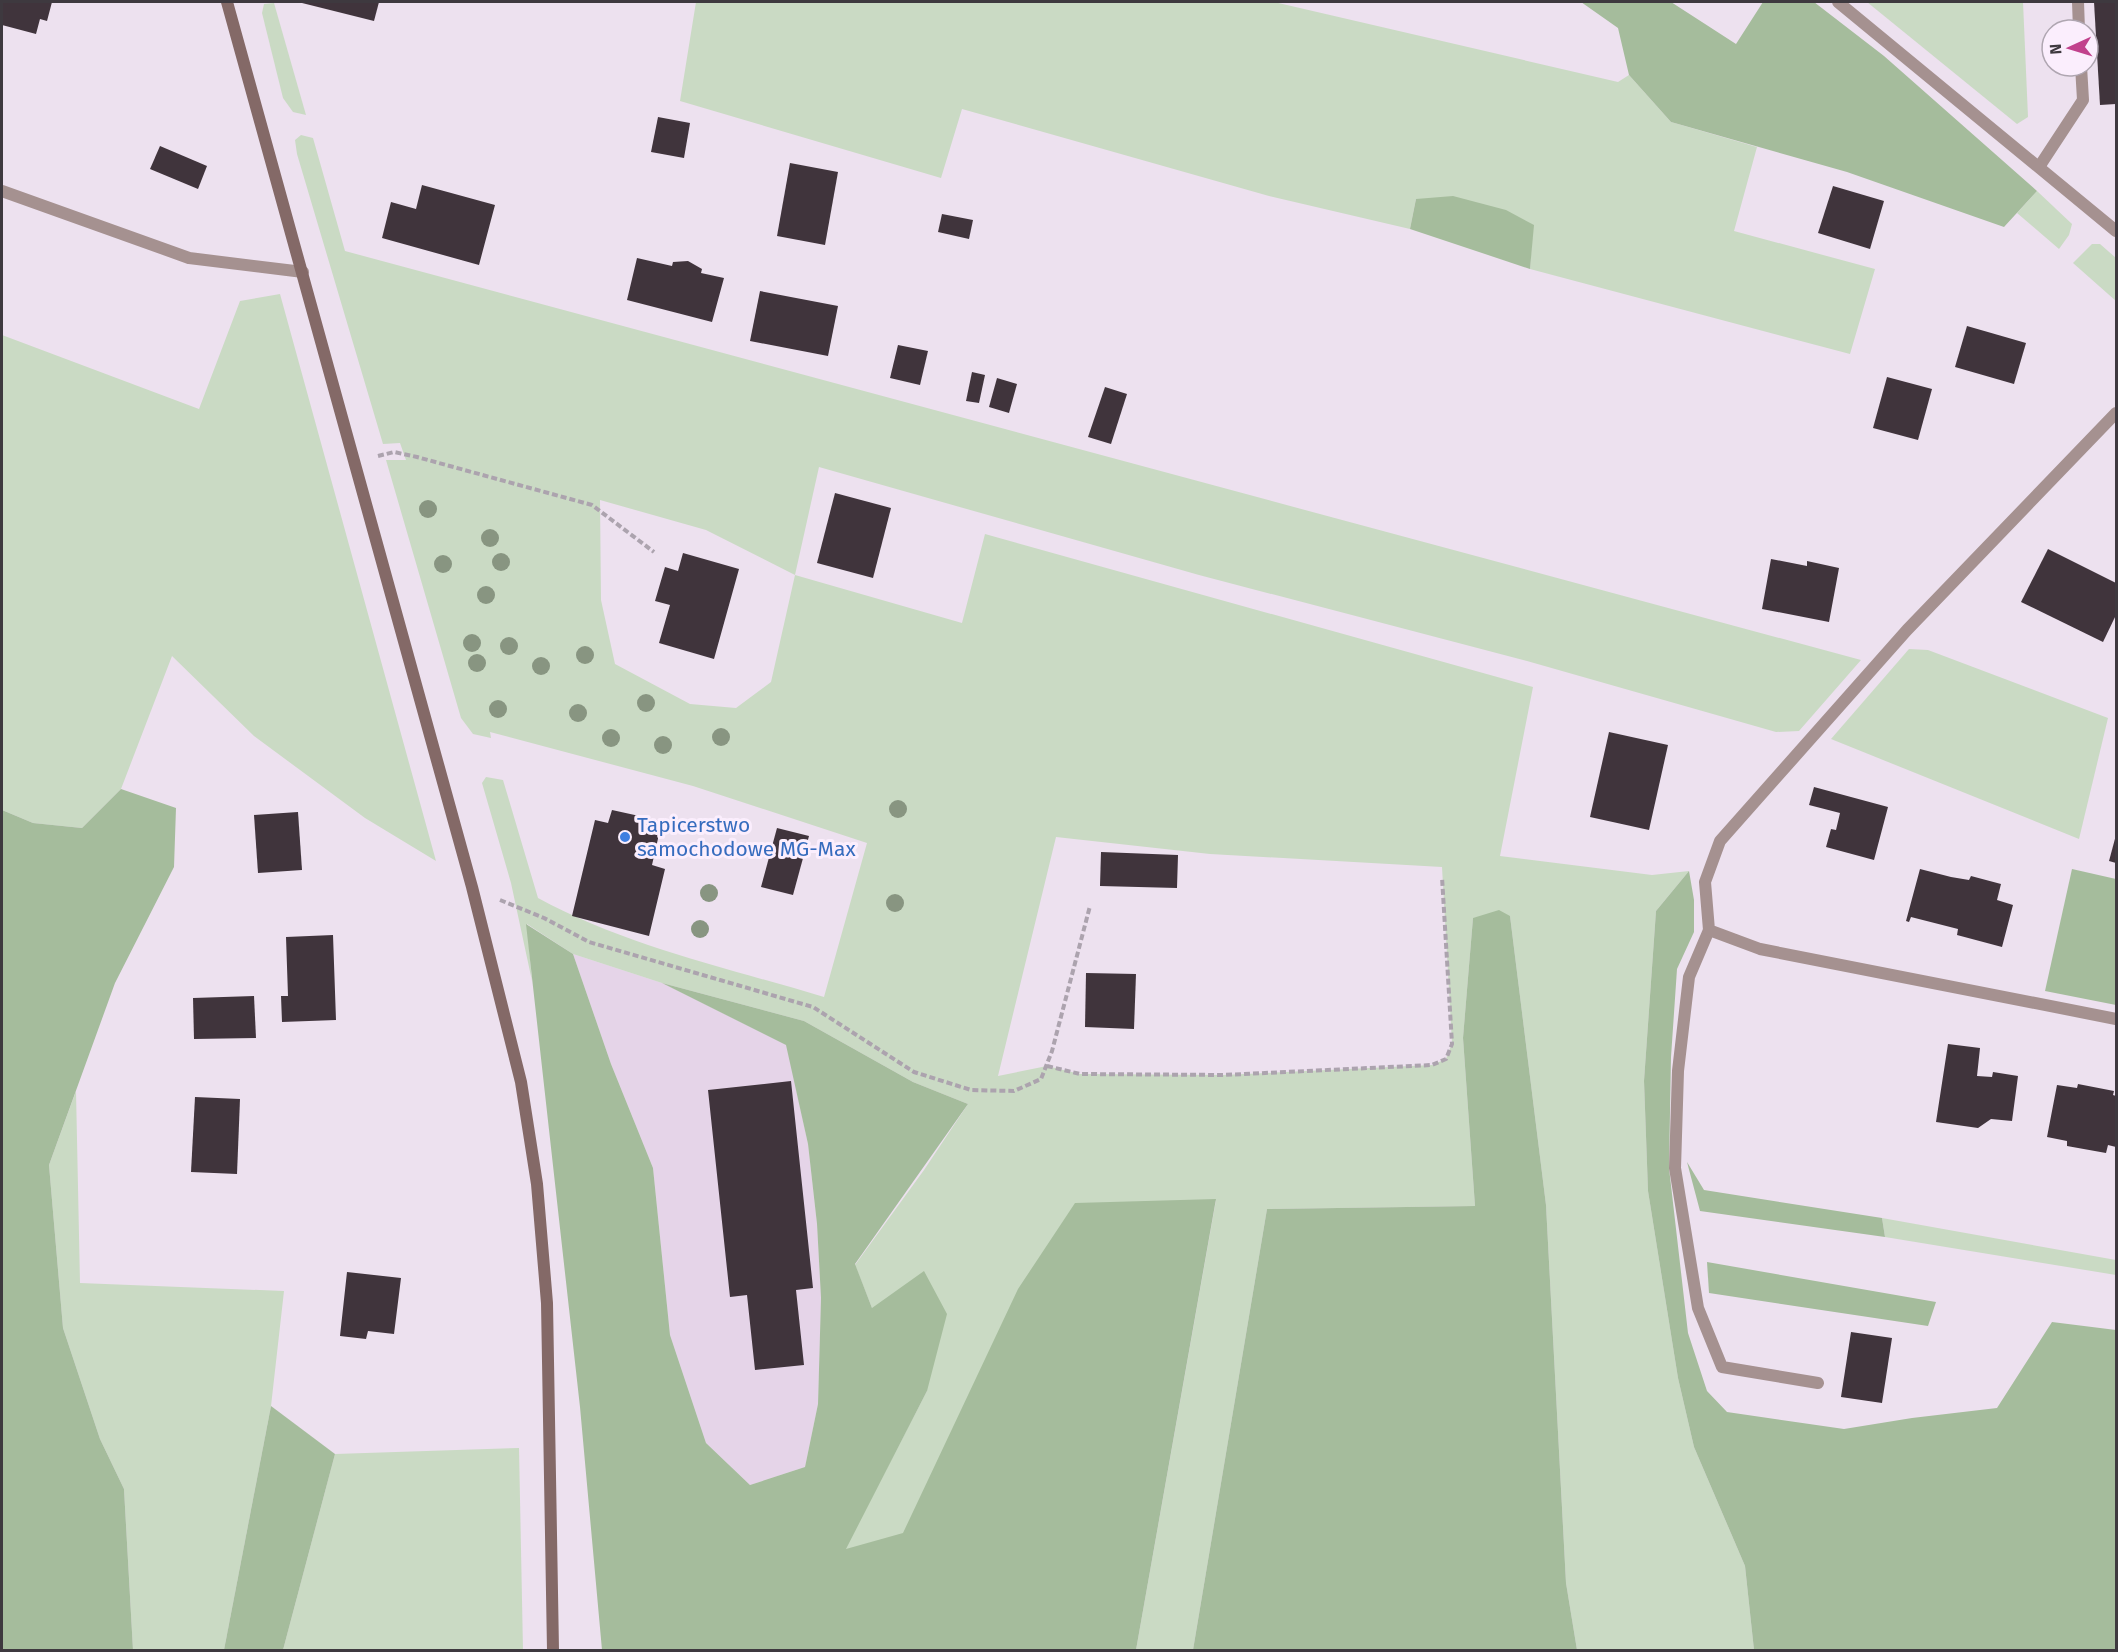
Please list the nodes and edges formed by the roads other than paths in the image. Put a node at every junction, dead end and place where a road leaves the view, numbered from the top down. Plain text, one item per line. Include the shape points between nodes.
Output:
1 (226, 2) edge
2 (1838, 2) edge
3 (2078, 2) edge
4 (2079, 18) edge
5 (2082, 78) edge
6 (2039, 167) junction
7 (2, 191) edge
8 (2116, 231) edge
9 (303, 272) junction
10 (2116, 413) edge
11 (1709, 930) junction
12 (2116, 1019) edge
13 (1818, 1383) dead end
14 (553, 1650) edge

1 - 9 main road
2 - 6 street
3 - 4 street
5 - 6 street via 2083,100
6 - 8 street
7 - 9 street via 189,258
9 - 14 main road via 472,887 521,1082 537,1184 547,1315
10 - 11 street via 1907,630 1720,841 1705,882
11 - 12 street via 1760,949
11 - 13 street via 1689,977 1678,1071 1675,1168 1698,1308 1722,1367

